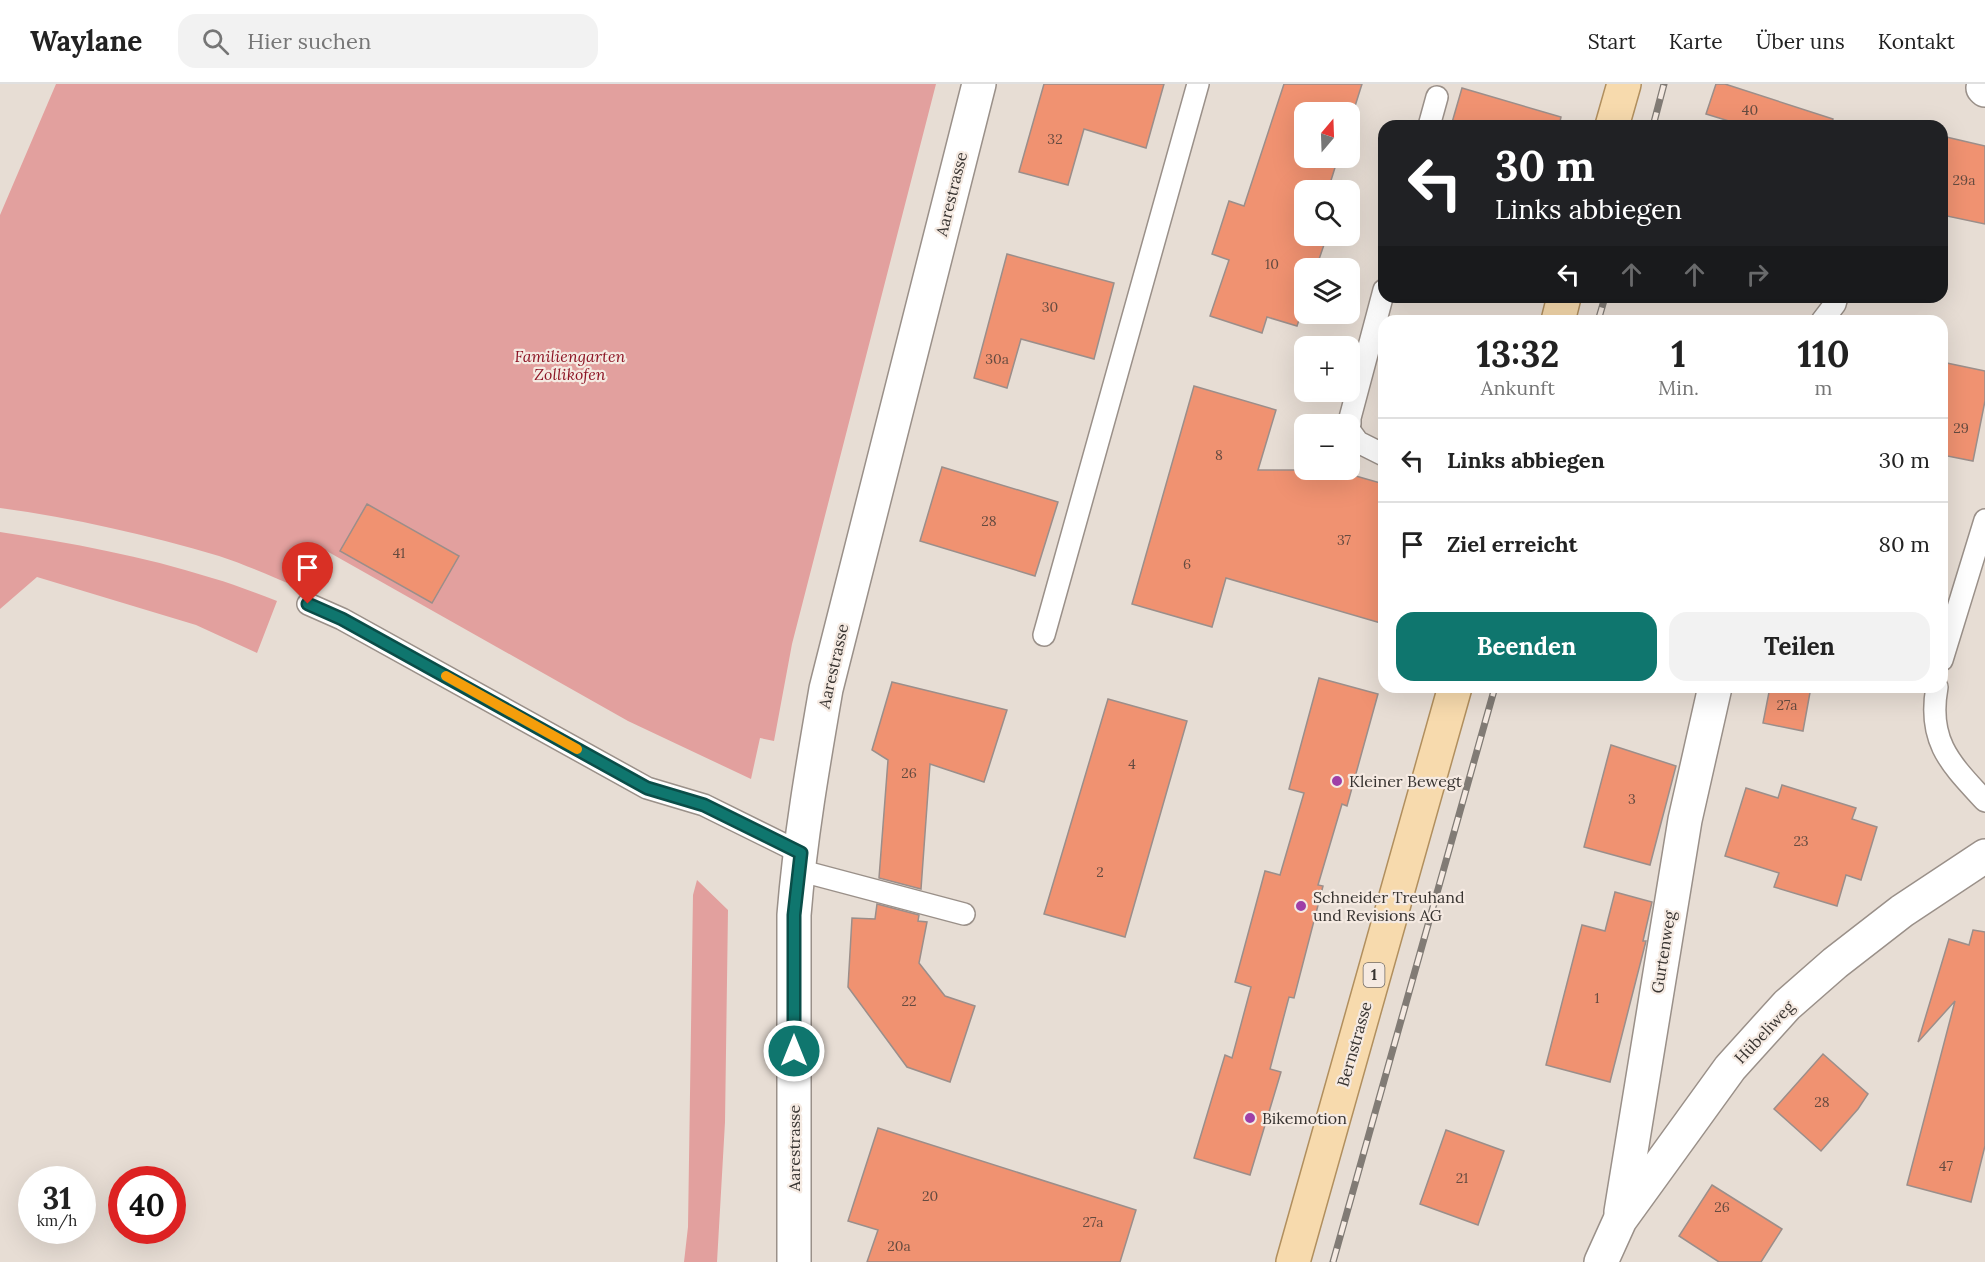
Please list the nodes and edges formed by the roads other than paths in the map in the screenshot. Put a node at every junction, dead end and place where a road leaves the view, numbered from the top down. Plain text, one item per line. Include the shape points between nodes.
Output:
1 (979, 84) edge
2 (1198, 84) edge
3 (1624, 84) edge
4 (1437, 97) dead end
5 (1431, 120) edge
6 (1614, 120) edge
7 (1381, 303) edge
8 (1351, 414) edge
9 (1360, 443) edge
10 (1378, 452) edge
11 (1985, 520) edge
12 (308, 604) dead end
13 (1044, 635) dead end
14 (1948, 640) edge
15 (1453, 693) edge
16 (1714, 693) edge
17 (1937, 693) edge
18 (1985, 801) edge
19 (1985, 856) edge
20 (799, 862) junction
21 (964, 914) dead end
22 (1620, 1220) junction
23 (794, 1262) edge
24 (1293, 1262) edge
25 (1600, 1262) edge

1 - 20 street, Aarestrasse via 826,689
2 - 13 lane
3 - 6 main road
4 - 5 lane
7 - 8 lane
9 - 10 lane
11 - 14 lane
12 - 20 lane via 342,619 647,788 704,805
15 - 24 main road, Bernstrasse / 1
16 - 22 street, Gurtenweg via 1684,820
17 - 18 lane via 1935,721 1940,741 1951,764
19 - 22 street, Hübeliweg via 1902,911 1787,1005 1730,1068
20 - 21 lane
20 - 23 street, Aarestrasse via 794,915
22 - 25 street, Hübeliweg

